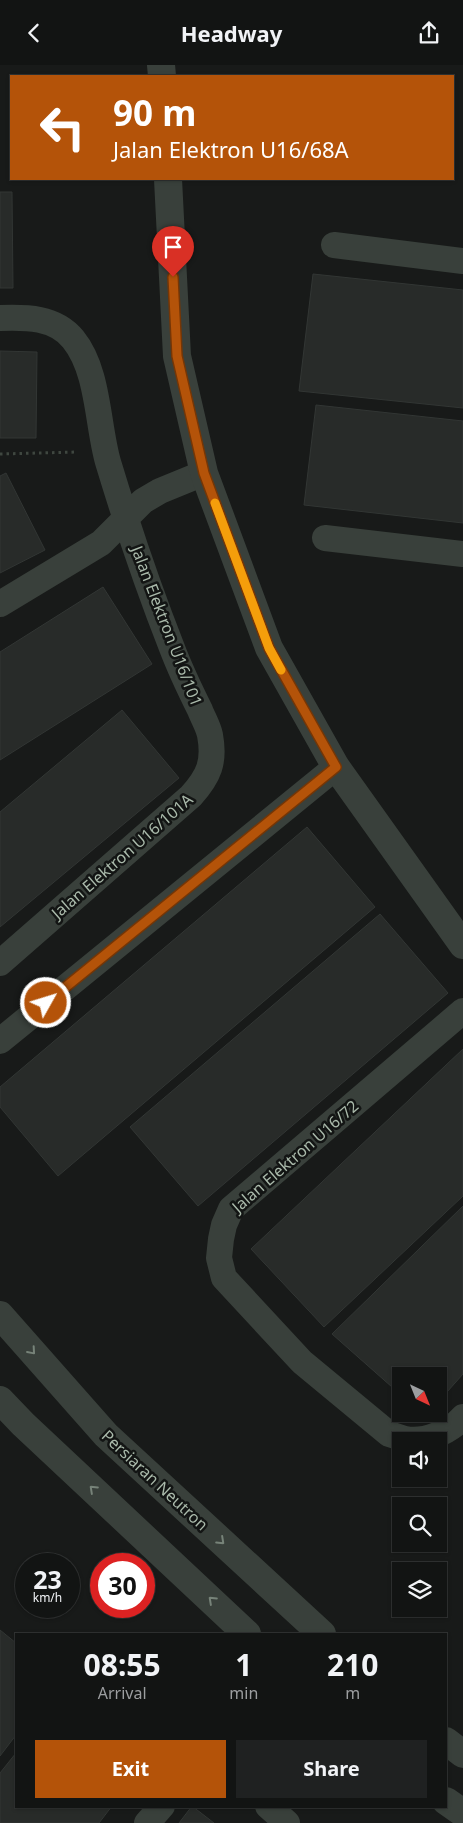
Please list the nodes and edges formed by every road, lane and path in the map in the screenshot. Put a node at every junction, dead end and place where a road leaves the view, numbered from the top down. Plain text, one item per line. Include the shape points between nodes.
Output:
1 (168, 180) edge
2 (334, 245) dead end
3 (463, 261) edge
4 (0, 318) edge
5 (105, 452) junction
6 (0, 454) edge
7 (204, 473) junction
8 (125, 519) junction
9 (325, 538) dead end
10 (463, 554) edge
11 (0, 604) edge
12 (210, 733) joint
13 (336, 767) junction
14 (463, 945) edge
15 (0, 963) edge
16 (463, 1011) edge
17 (0, 1041) edge
18 (0, 1315) edge
19 (0, 1399) edge
20 (463, 1417) edge
21 (246, 1633) edge
22 (321, 1633) edge
23 (447, 1742) edge
24 (463, 1754) edge
25 (447, 1802) edge
26 (160, 1808) edge
27 (270, 1808) edge
28 (463, 1813) edge
29 (147, 1823) edge
30 (288, 1823) edge

1 - 7 street via 177,356
2 - 3 street
4 - 5 street, Jalan Elektron U16/101 via 24,317 47,321 72,339 89,370
5 - 6 path
5 - 8 street, Jalan Elektron U16/101
7 - 8 street via 160,491 143,501
7 - 13 street via 269,648
8 - 11 street via 101,543
8 - 12 street, Jalan Elektron U16/101 via 172,649
9 - 10 street
12 - 15 street, Jalan Elektron U16/101A via 211,767 192,796
13 - 14 street
13 - 17 street
16 - 20 street, Jalan Elektron U16/72 via 231,1209 224,1225 220,1258 224,1278 302,1362 389,1434 405,1439 422,1439 443,1432
18 -> 22 street, Persiaran Neutron via 106,1435
21 -> 19 street
23 - 24 street
25 - 28 street
26 - 29 street
27 - 30 street

